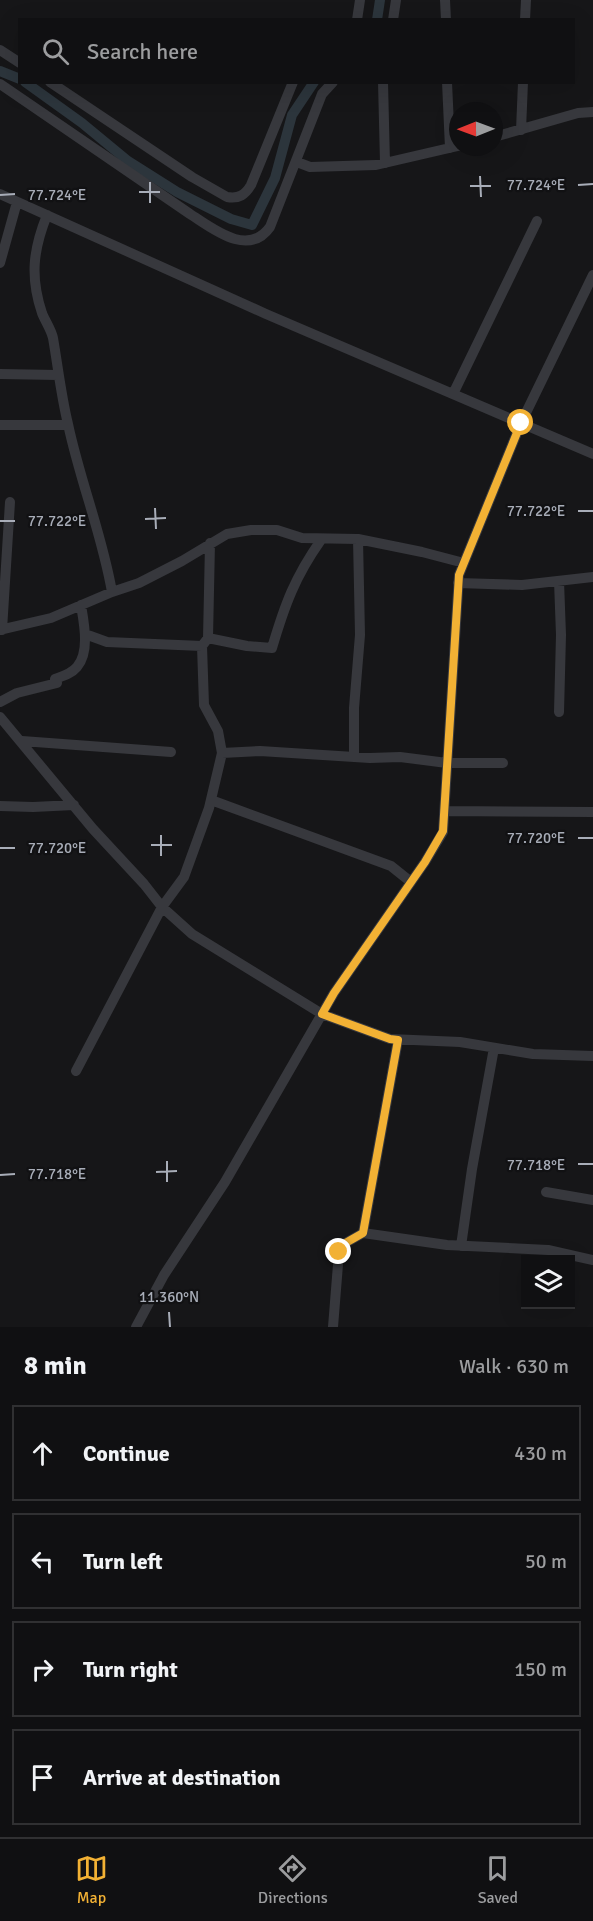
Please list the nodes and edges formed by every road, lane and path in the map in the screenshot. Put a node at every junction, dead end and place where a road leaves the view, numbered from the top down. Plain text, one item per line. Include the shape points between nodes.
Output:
1 (360, 0) edge
2 (396, 0) edge
3 (445, 0) edge
4 (526, 0) edge
5 (357, 18) edge
6 (393, 18) edge
7 (446, 18) edge
8 (525, 18) edge
9 (0, 50) edge
10 (18, 62) edge
11 (0, 84) edge
12 (53, 84) edge
13 (292, 84) edge
14 (331, 84) edge
15 (383, 84) edge
16 (447, 84) edge
17 (523, 84) edge
18 (449, 102) edge
19 (593, 112) edge
20 (521, 130) junction
21 (503, 135) edge
22 (449, 148) edge
23 (385, 163) junction
24 (303, 164) junction
25 (0, 194) edge
26 (17, 202) junction
27 (47, 215) junction
28 (537, 221) dead end
29 (0, 263) edge
30 (593, 275) edge
31 (0, 374) edge
32 (58, 375) junction
33 (453, 394) junction
34 (521, 423) junction
35 (0, 425) edge
36 (68, 425) junction
37 (593, 454) edge
38 (10, 502) dead end
39 (358, 539) junction
40 (321, 540) junction
41 (210, 543) junction
42 (464, 563) junction
43 (593, 577) edge
44 (559, 581) junction
45 (458, 583) junction
46 (112, 592) junction
47 (81, 605) junction
48 (1, 630) edge
49 (85, 634) junction
50 (205, 642) junction
51 (0, 702) edge
52 (559, 712) dead end
53 (0, 717) edge
54 (22, 741) junction
55 (171, 752) dead end
56 (222, 753) junction
57 (354, 757) junction
58 (447, 763) junction
59 (503, 763) dead end
60 (211, 800) junction
61 (0, 806) edge
62 (74, 806) junction
63 (446, 811) junction
64 (593, 813) edge
65 (411, 882) junction
66 (162, 907) junction
67 (322, 1014) junction
68 (398, 1040) junction
69 (495, 1048) junction
70 (593, 1056) edge
71 (76, 1071) dead end
72 (546, 1192) dead end
73 (593, 1200) edge
74 (363, 1233) junction
75 (461, 1246) junction
76 (593, 1260) edge
77 (136, 1327) edge
78 (333, 1327) edge

1 - 5 street
2 - 6 street
3 - 7 street
4 - 8 street
9 - 10 street
11 - 24 street via 232,239 252,241 267,232
12 - 13 street via 192,177 232,198 246,193 251,185
14 - 24 street via 322,94
15 - 23 street
16 - 18 street
17 - 20 street
19 - 20 street
20 - 21 street
22 - 23 street
23 - 24 street
25 - 26 street
26 - 27 street
26 - 29 street
27 - 32 street via 34,254 35,285 52,334
27 - 33 street
28 - 33 street
30 - 34 street
31 - 32 street
32 - 36 street
33 - 34 street
34 - 37 street
34 - 42 street
35 - 36 street
36 - 46 street via 106,556
38 - 48 street
39 - 40 street
39 - 42 street
39 - 57 street via 360,635
40 - 41 street via 278,530 251,530 227,534
40 - 50 street via 301,569 282,612 272,648
41 - 46 street via 139,583
41 - 50 street
42 - 45 street
43 - 44 street
44 - 45 street via 522,585
44 - 52 street
45 - 58 street
46 - 47 street
47 - 48 street via 51,618
47 - 49 street
49 - 50 street via 107,642
49 - 51 street via 78,666 69,674
50 - 56 street via 204,705 218,731
53 - 54 street
54 - 55 street
54 - 62 street
56 - 57 street via 260,751
56 - 60 street
57 - 58 street
58 - 59 street
58 - 63 street
60 - 65 street via 391,866
60 - 66 street via 184,877
61 - 62 street
62 - 66 street
63 - 64 street
63 - 65 street via 443,831
65 - 67 street
66 - 67 street via 192,934
66 - 71 street
67 - 68 street
67 - 77 street
68 - 69 street via 460,1042
68 - 74 street
69 - 70 street
69 - 75 street
72 - 73 street
74 - 75 street
74 - 78 street via 342,1245 339,1252
75 - 76 street via 548,1250

